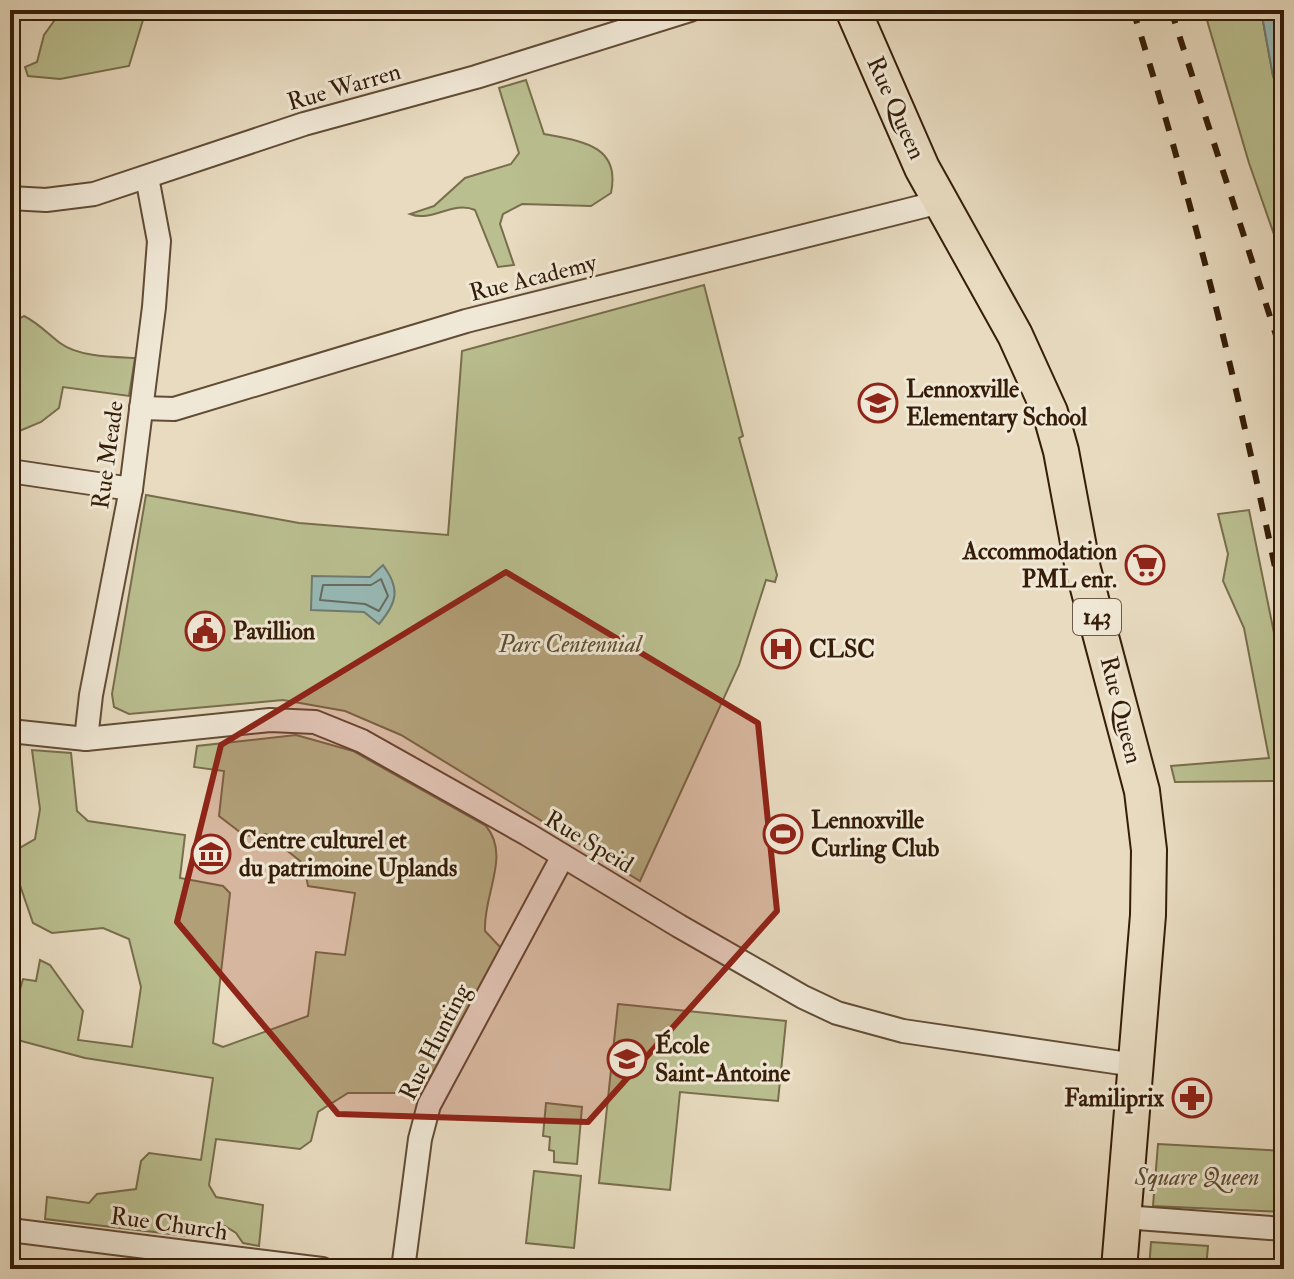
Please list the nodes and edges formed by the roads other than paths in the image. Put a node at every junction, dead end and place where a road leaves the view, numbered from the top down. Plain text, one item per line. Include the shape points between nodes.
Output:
1 (690, 10) edge
2 (853, 10) edge
3 (147, 177) junction
4 (10, 198) edge
5 (940, 202) junction
6 (141, 408) junction
7 (10, 471) edge
8 (131, 489) junction
9 (10, 731) edge
10 (86, 739) junction
11 (563, 856) junction
12 (1135, 1065) junction
13 (1124, 1217) junction
14 (1284, 1229) edge
15 (10, 1230) edge
16 (260, 1266) edge
17 (322, 1269) edge
18 (403, 1269) edge
19 (1119, 1269) edge

1 - 3 street, Rue Warren via 304,124
2 - 5 main road, Rue Queen / 143
3 - 4 street, Rue Warren via 71,198
3 - 6 street, Rue Meade via 159,255
5 - 6 street, Rue Academy via 466,321 174,409
5 - 12 main road, Rue Queen / 143 via 1015,335 1050,412 1083,569 1142,791 1149,879
6 - 8 street, Rue Meade
7 - 8 street
8 - 10 street, Rue Meade
9 - 10 street, Rue Speid
10 - 11 street, Rue Speid via 270,720 315,722 362,741
11 - 12 street, Rue Speid via 803,997 859,1021
11 - 18 street, Rue Hunting via 429,1105
12 - 13 main road, Rue Queen / 143
13 - 14 street
13 - 19 main road, Rue Queen / 143
15 - 16 street, Rue Church
16 - 17 street, Rue Church

